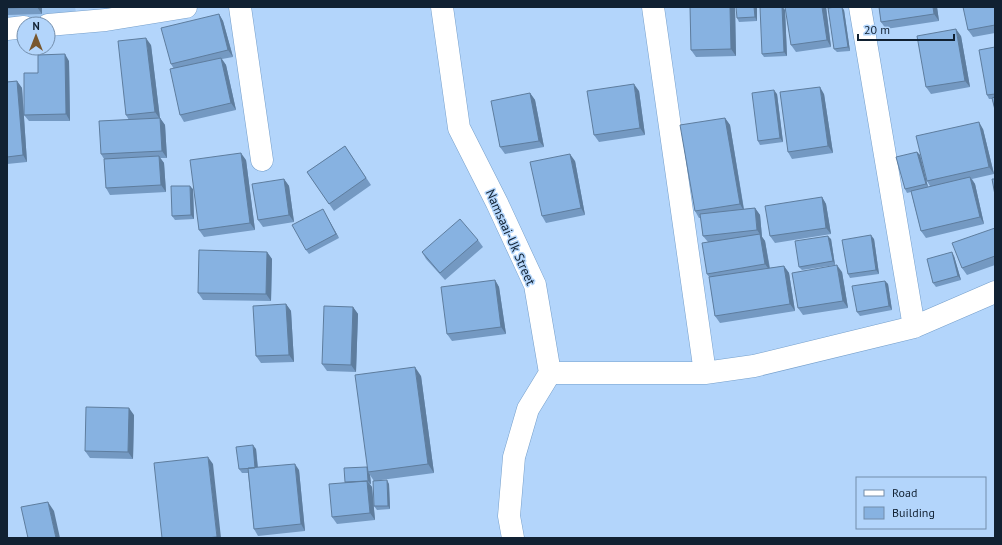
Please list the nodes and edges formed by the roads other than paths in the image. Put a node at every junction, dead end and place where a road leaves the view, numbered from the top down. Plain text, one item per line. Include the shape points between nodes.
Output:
1 (186, 7) edge
2 (240, 7) edge
3 (442, 7) edge
4 (652, 7) edge
5 (860, 7) edge
6 (56, 24) edge
7 (262, 160) dead end
8 (995, 292) edge
9 (914, 327) junction
10 (550, 373) junction
11 (705, 373) junction
12 (513, 538) edge

1 - 6 street via 106,20
2 - 7 street
3 - 10 street, Namsaai-Uk Street via 459,128 534,285
4 - 11 street
5 - 9 street
8 - 9 street
9 - 11 street via 754,366
10 - 11 street
10 - 12 street via 528,409 514,457 509,516

